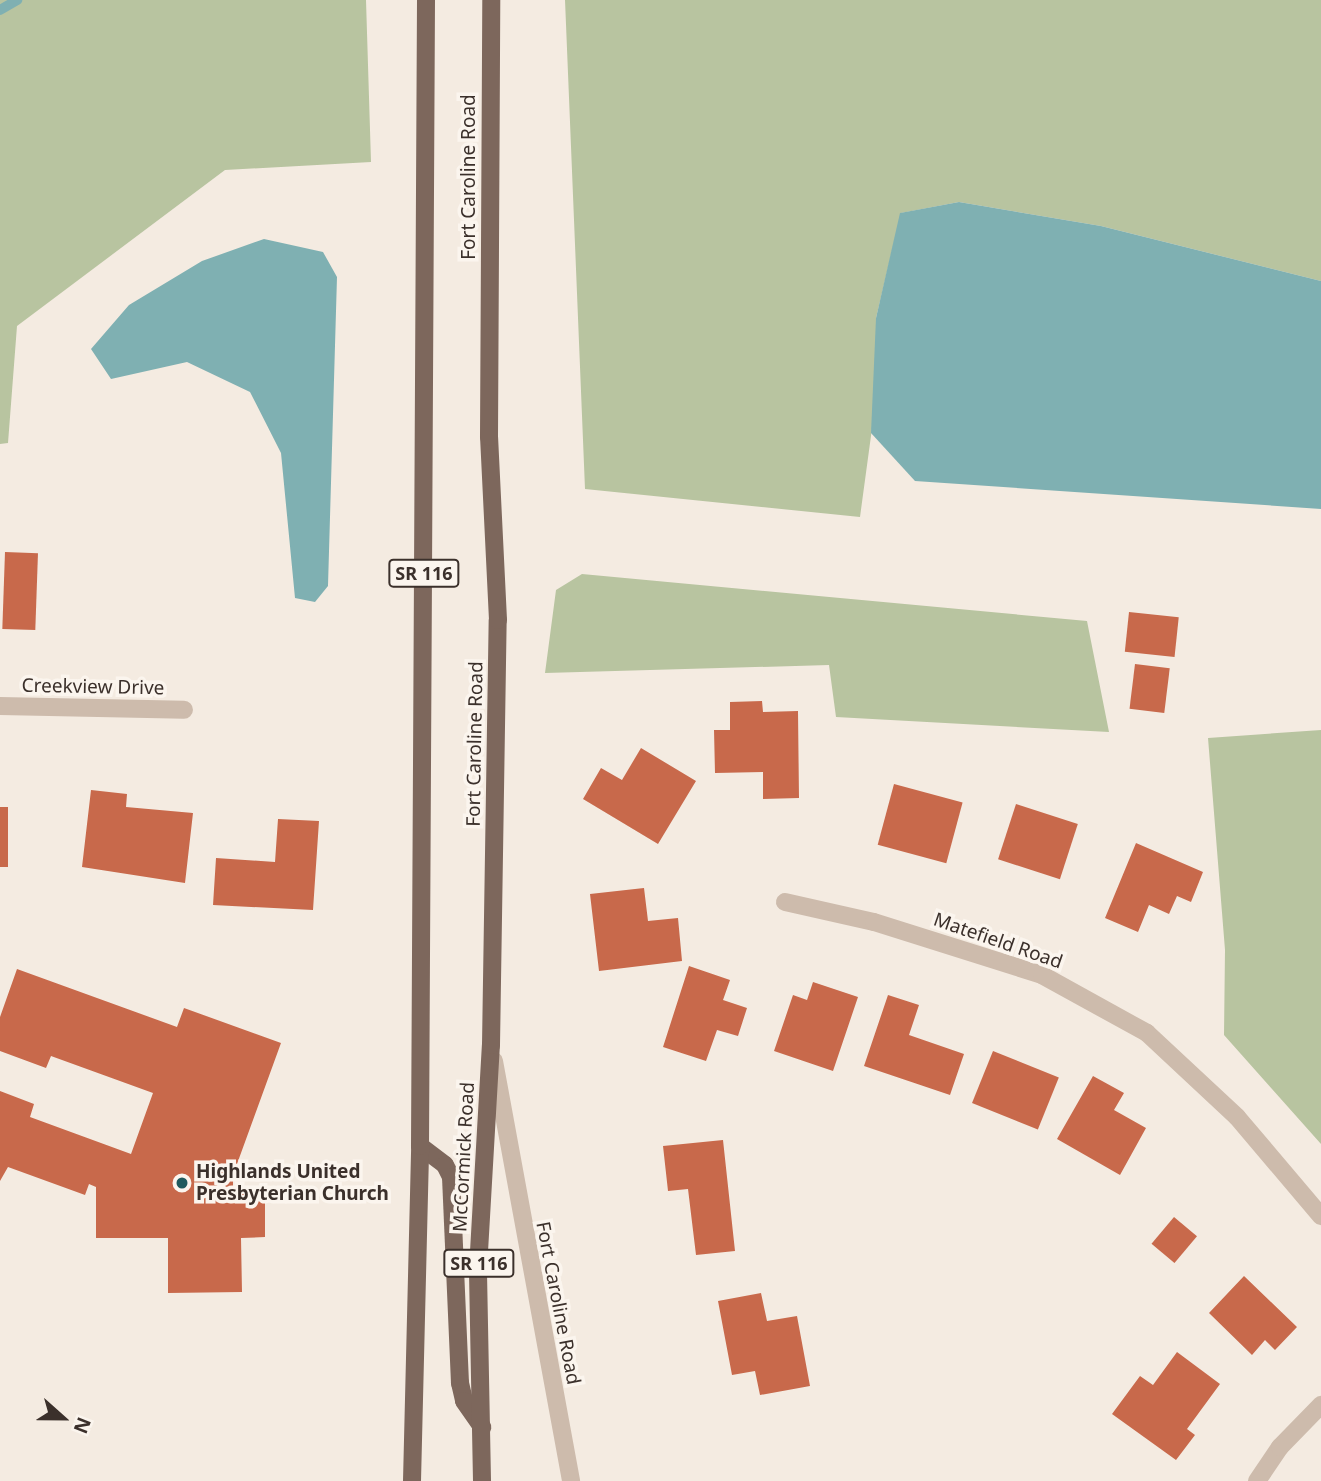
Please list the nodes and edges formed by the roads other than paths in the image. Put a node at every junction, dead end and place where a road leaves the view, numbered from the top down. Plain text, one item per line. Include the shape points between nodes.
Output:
1 (426, 0) edge
2 (491, 0) edge
3 (0, 706) edge
4 (184, 710) dead end
5 (785, 902) dead end
6 (491, 1045) junction
7 (420, 1146) junction
8 (1321, 1216) edge
9 (1321, 1405) edge
10 (482, 1427) junction
11 (412, 1481) edge
12 (482, 1481) edge
13 (571, 1481) edge
14 (1257, 1481) edge

1 - 7 main road, SR 116
2 - 6 main road, Fort Caroline Road / SR 116 via 489,437 498,620
3 - 4 street, Creekview Drive
5 - 8 street, Matefield Road via 874,922 1042,975 1135,1026 1228,1108
6 - 10 main road, McCormick Road / SR 116 via 478,1269
6 - 13 street, Fort Caroline Road via 532,1289
7 - 10 main road via 445,1165 451,1177 460,1383 464,1401
7 - 11 main road, SR 116
9 - 14 street via 1280,1447
10 - 12 main road, McCormick Road / SR 116

